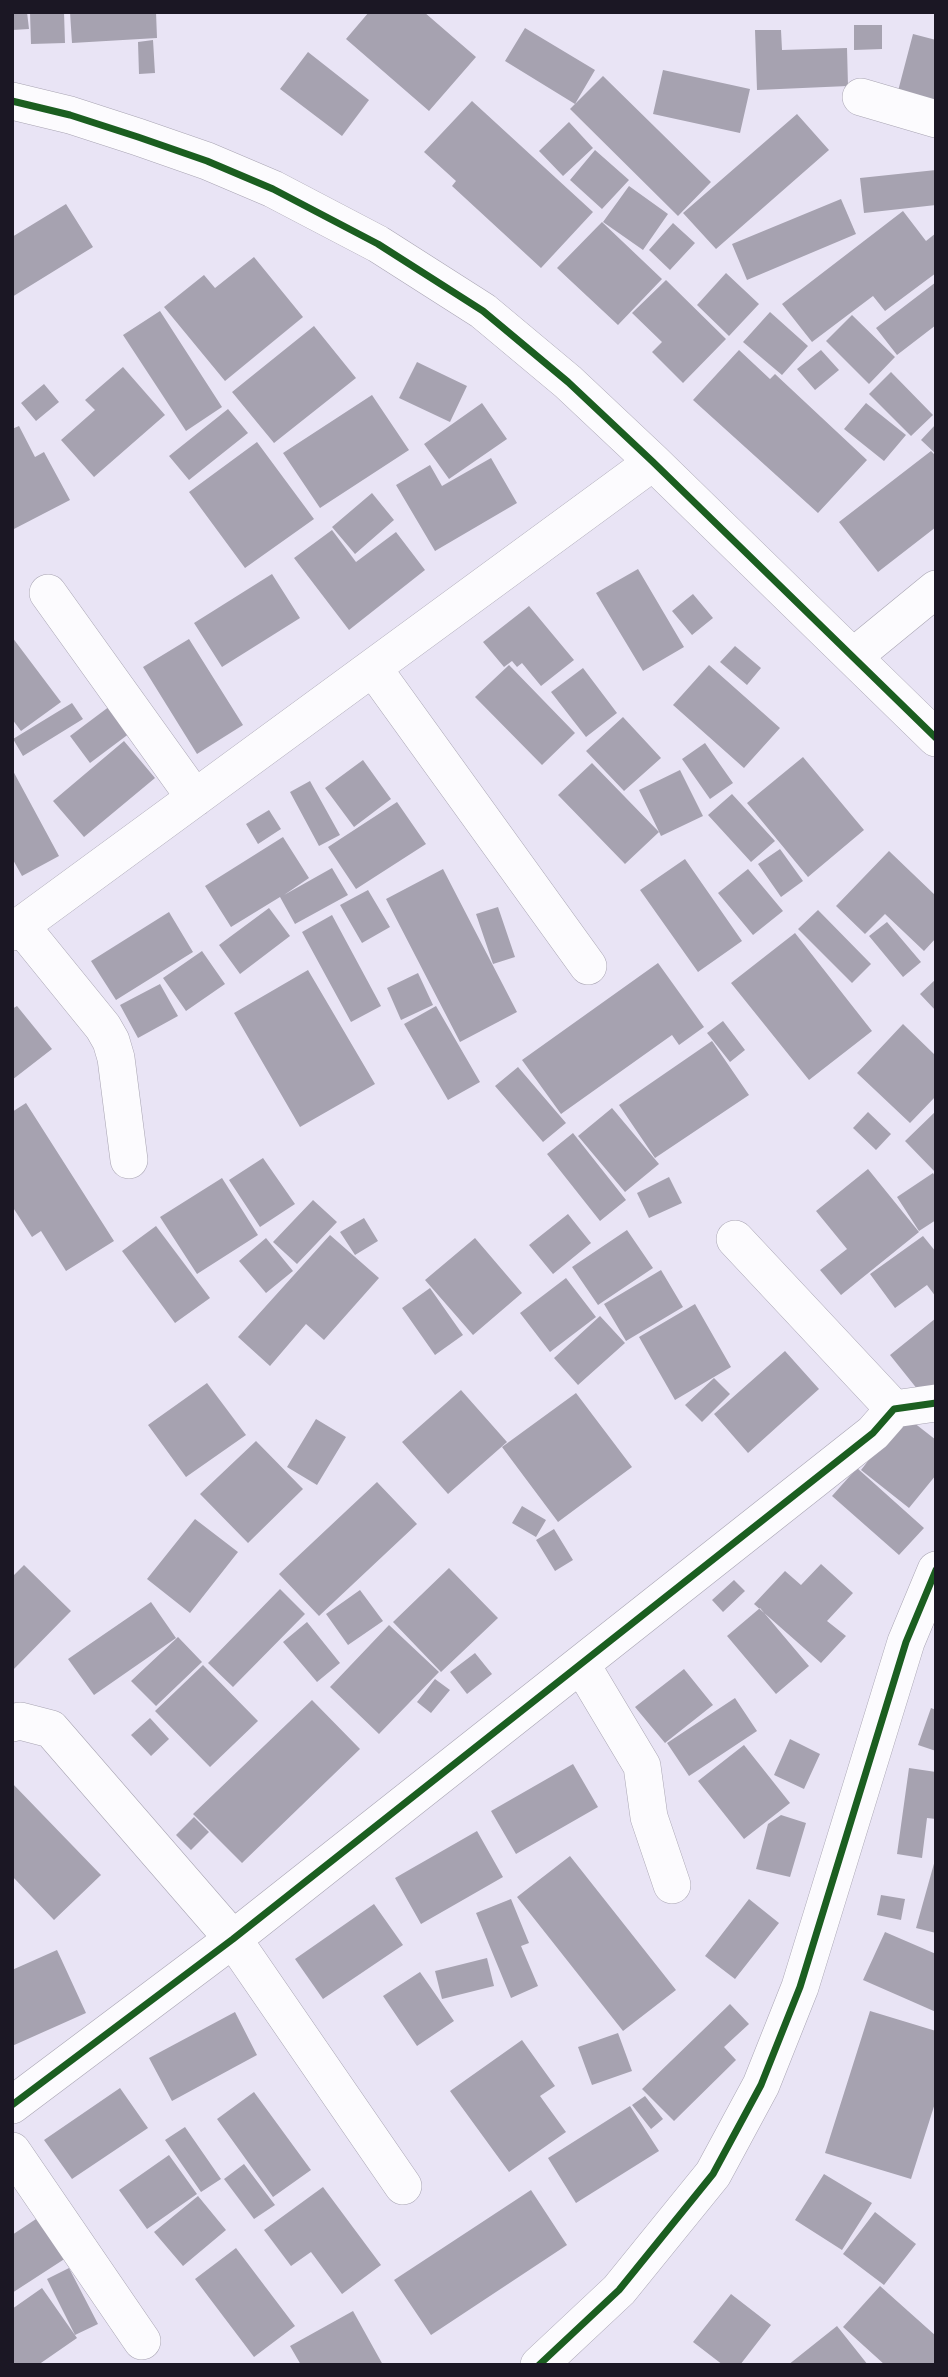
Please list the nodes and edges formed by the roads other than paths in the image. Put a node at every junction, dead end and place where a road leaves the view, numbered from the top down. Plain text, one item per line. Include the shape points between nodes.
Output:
1 (861, 97) dead end
2 (12, 101) edge
3 (936, 119) edge
4 (653, 462) junction
5 (936, 589) edge
6 (48, 593) dead end
7 (853, 657) junction
8 (373, 668) junction
9 (936, 738) edge
10 (195, 798) junction
11 (16, 929) edge
12 (588, 965) dead end
13 (129, 1160) dead end
14 (735, 1239) dead end
15 (936, 1403) edge
16 (894, 1409) junction
17 (936, 1570) edge
18 (581, 1664) junction
19 (12, 1723) edge
20 (672, 1885) dead end
21 (233, 1939) junction
22 (12, 2105) edge
23 (12, 2151) edge
24 (403, 2186) dead end
25 (142, 2341) dead end
26 (539, 2365) edge

1 - 3 street
2 - 4 street via 207,160 378,244 483,311
4 - 7 street
4 - 8 street
5 - 7 street
6 - 10 street
7 - 9 street
8 - 10 street
8 - 12 street
10 - 11 street
11 - 13 street via 111,1041
14 - 16 street
15 - 16 street
16 - 18 street via 873,1433
17 - 26 street via 902,1655 800,1987 761,2085 713,2174 619,2290
18 - 20 street via 642,1766 649,1817
18 - 21 street
19 - 21 street via 51,1729
21 - 22 street
21 - 24 street
23 - 25 street

